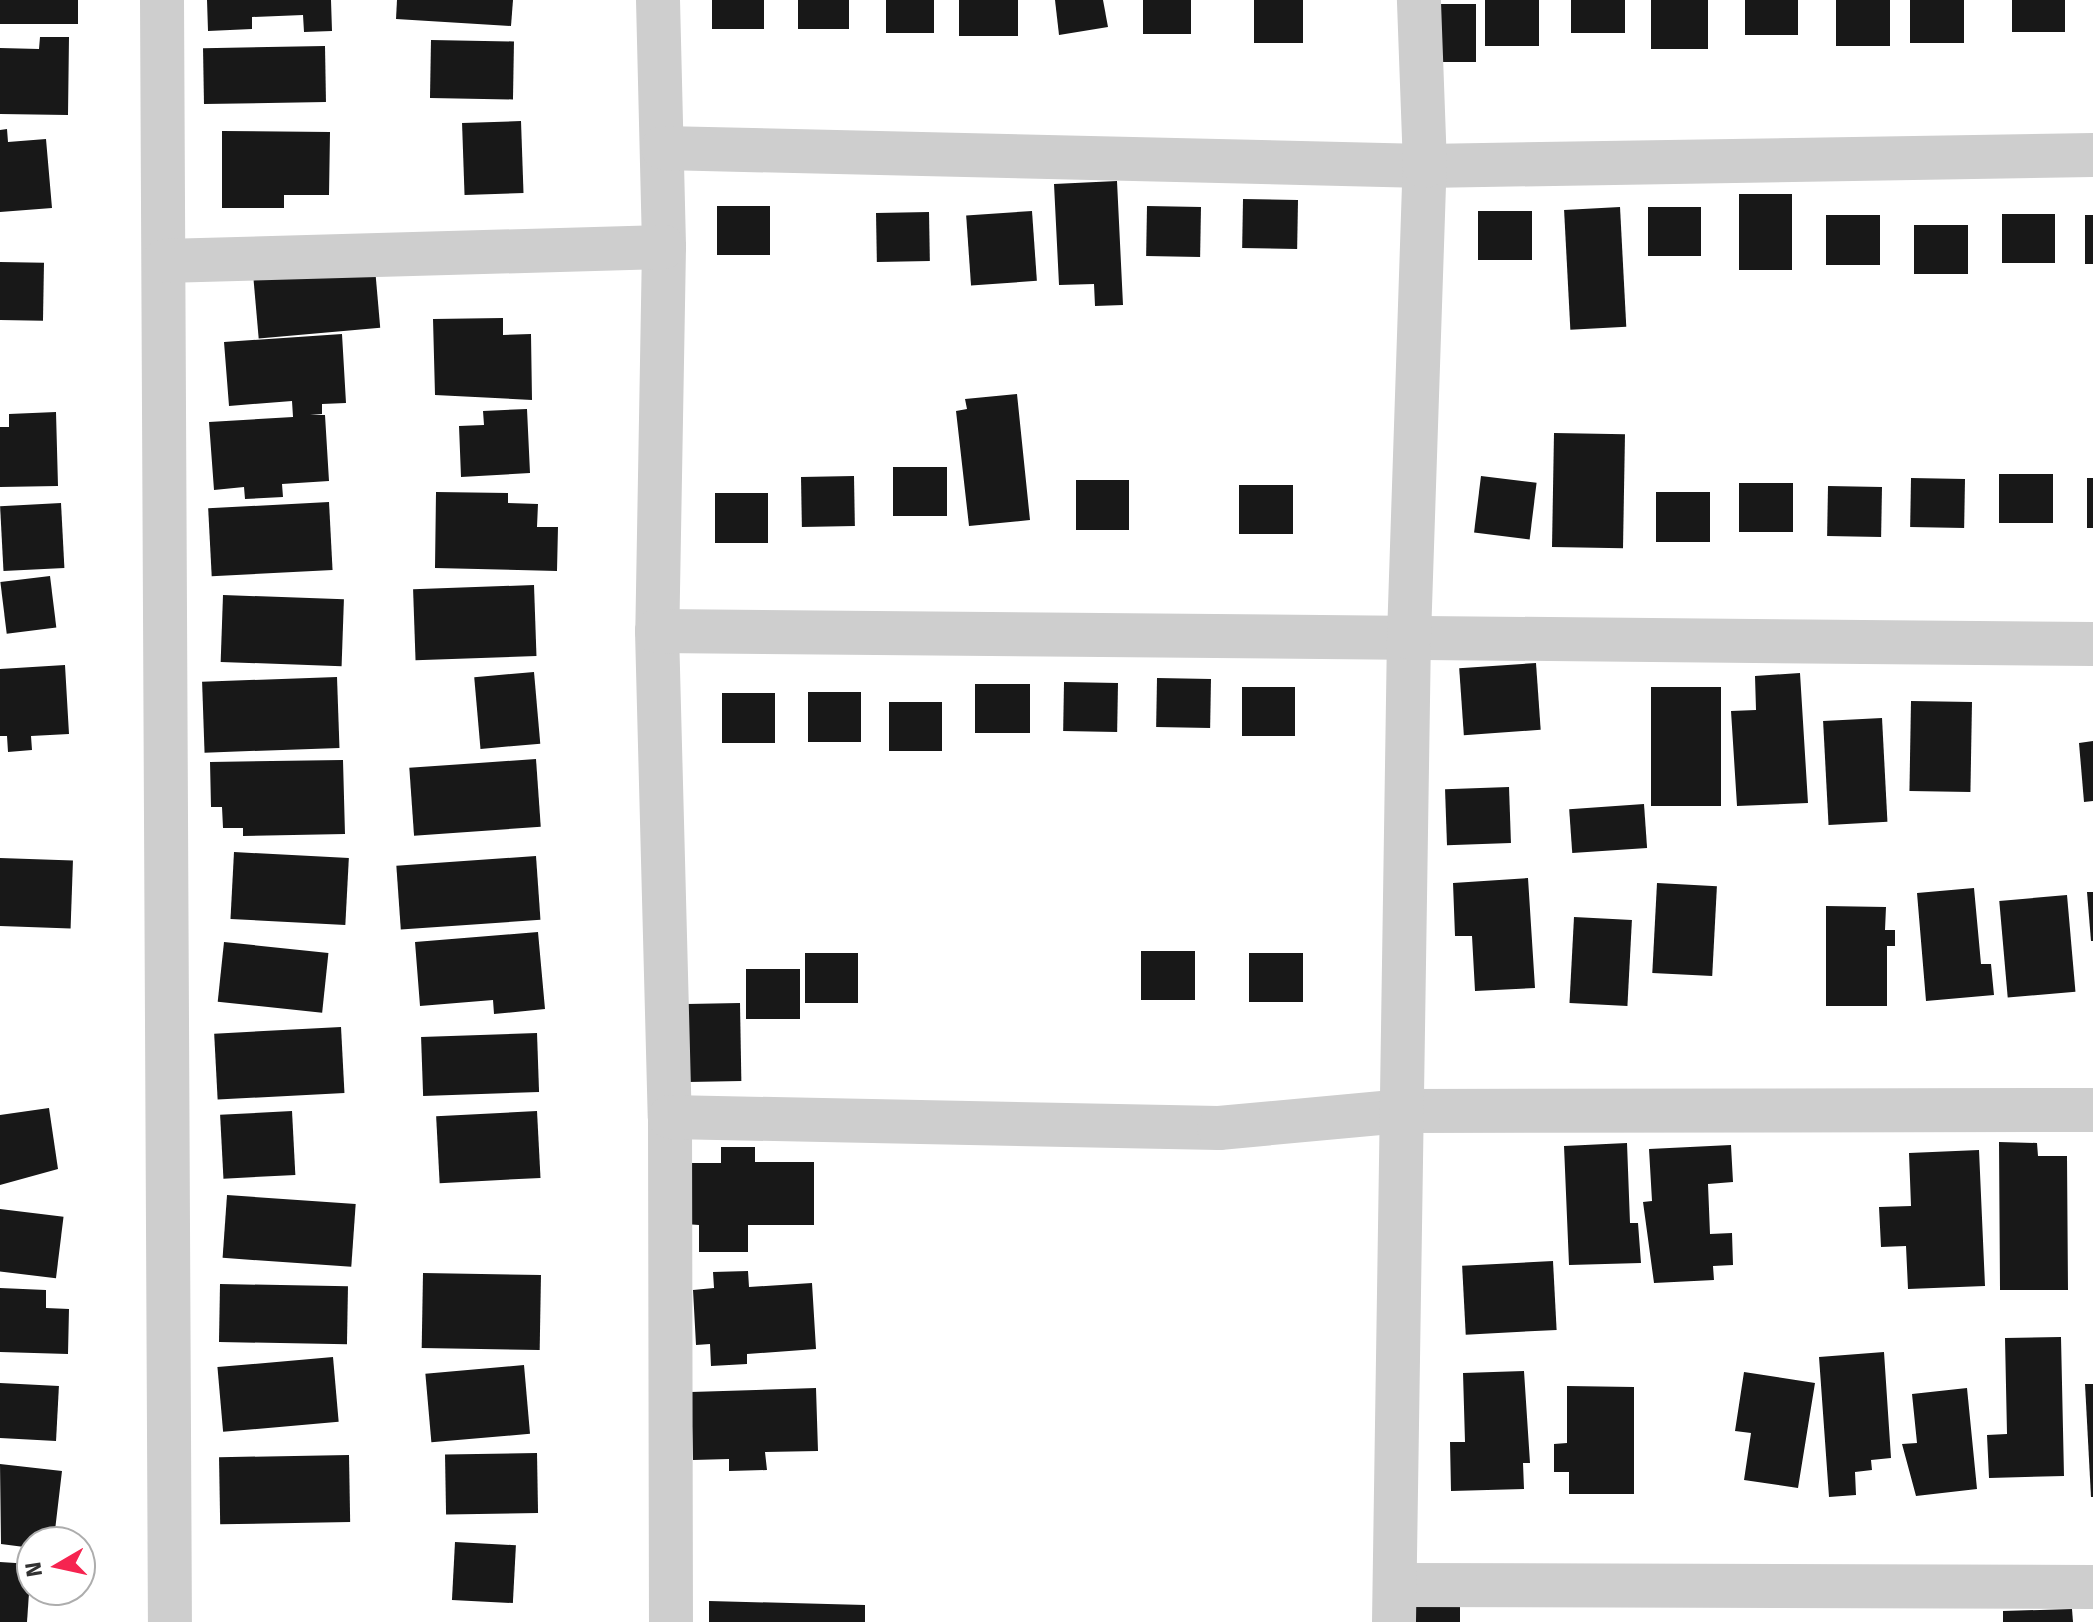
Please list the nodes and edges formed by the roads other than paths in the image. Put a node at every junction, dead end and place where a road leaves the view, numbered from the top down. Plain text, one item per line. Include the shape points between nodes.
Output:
1 (162, 0) edge
2 (658, 0) edge
3 (1419, 0) edge
4 (663, 148) junction
5 (2093, 155) edge
6 (1425, 166) junction
7 (664, 247) junction
8 (164, 261) junction
9 (657, 631) junction
10 (1409, 637) junction
11 (2093, 644) edge
12 (2093, 1110) edge
13 (1401, 1111) junction
14 (670, 1117) junction
15 (2093, 1587) edge
16 (1394, 1603) edge
17 (170, 1622) edge
18 (671, 1622) edge

1 - 8 street
2 - 4 street
3 - 6 street
4 - 6 street
4 - 7 street
5 - 6 street
6 - 10 street
7 - 8 street
7 - 9 street
8 - 17 street
9 - 10 street
9 - 14 street
10 - 11 street
10 - 13 street
12 - 13 street
13 - 14 street via 1219,1128
13 - 16 street
14 - 18 street
15 - 16 street

